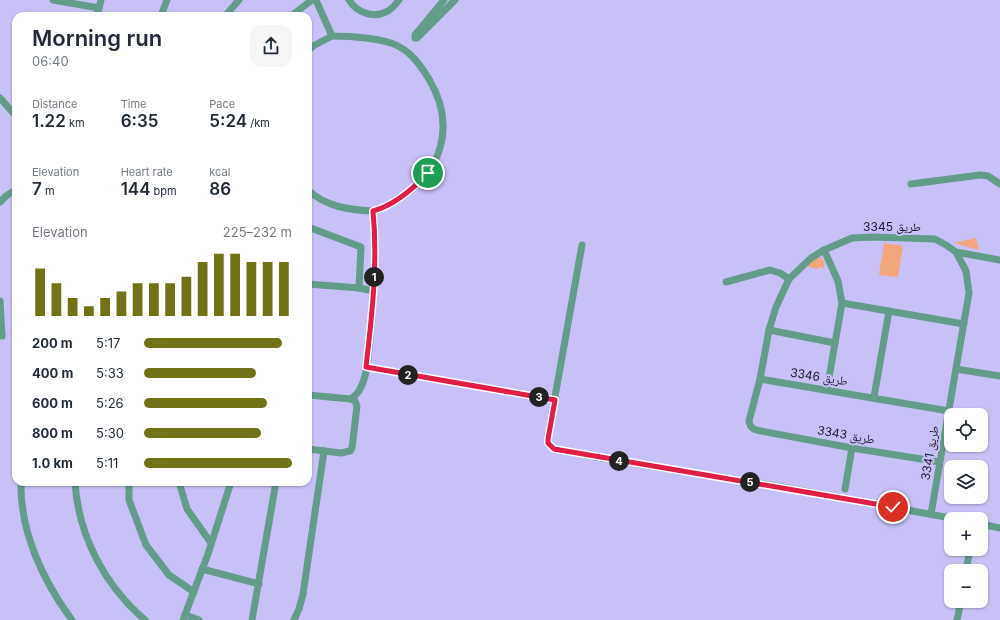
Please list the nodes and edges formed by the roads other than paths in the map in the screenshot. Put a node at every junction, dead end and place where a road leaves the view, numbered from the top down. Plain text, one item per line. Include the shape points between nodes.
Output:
1 (53, 0) edge
2 (101, 0) edge
3 (167, 0) edge
4 (238, 0) edge
5 (312, 0) edge
6 (316, 0) edge
7 (349, 0) edge
8 (444, 0) edge
9 (455, 0) edge
10 (396, 1) edge
11 (99, 8) junction
12 (98, 12) edge
13 (162, 12) edge
14 (228, 12) edge
15 (296, 12) edge
16 (332, 36) junction
17 (312, 47) edge
18 (0, 98) edge
19 (12, 112) edge
20 (911, 184) dead end
21 (1000, 184) edge
22 (12, 192) edge
23 (312, 194) edge
24 (0, 202) edge
25 (373, 211) junction
26 (312, 229) edge
27 (582, 245) dead end
28 (824, 250) junction
29 (956, 252) junction
30 (1000, 260) edge
31 (790, 280) junction
32 (726, 282) dead end
33 (312, 284) edge
34 (359, 288) junction
35 (374, 291) junction
36 (0, 301) edge
37 (842, 303) junction
38 (889, 311) junction
39 (964, 324) junction
40 (769, 330) junction
41 (2, 336) dead end
42 (835, 343) junction
43 (366, 367) junction
44 (956, 369) junction
45 (1000, 376) edge
46 (760, 378) junction
47 (827, 389) junction
48 (312, 395) edge
49 (874, 397) junction
50 (351, 399) junction
51 (555, 400) junction
52 (949, 408) edge
53 (944, 409) edge
54 (750, 425) joint
55 (944, 439) edge
56 (852, 448) junction
57 (312, 450) edge
58 (324, 451) junction
59 (940, 462) junction
60 (21, 486) edge
61 (76, 486) edge
62 (129, 486) edge
63 (180, 486) edge
64 (230, 486) edge
65 (275, 486) edge
66 (845, 489) dead end
67 (932, 514) junction
68 (944, 516) edge
69 (988, 525) edge
70 (1000, 528) edge
71 (212, 543) junction
72 (202, 569) junction
73 (258, 584) junction
74 (194, 592) junction
75 (960, 608) edge
76 (184, 617) edge
77 (72, 620) edge
78 (145, 620) edge
79 (198, 620) edge
80 (252, 620) edge
81 (294, 620) edge
82 (957, 620) edge

1 - 11 street
2 - 11 street
3 - 13 street
4 - 14 street
5 - 15 street
6 - 16 street
7 - 10 street via 360,11 372,14 386,12
8 - 9 street via 415,38
11 - 12 street
16 - 17 street
16 - 25 street via 372,39 397,45 420,63 442,107 442,139 438,154 428,173 412,190 381,209
18 - 19 street
20 - 21 street via 980,174
22 - 24 street
23 - 25 street via 331,205
25 - 35 street
26 - 34 street via 361,247
27 - 51 street
28 - 29 street, طريق 3345 via 852,238 905,237 935,239
28 - 31 street, طريق 3345 via 811,258
28 - 37 street via 838,281
29 - 30 street
29 - 39 street, طريق 3341 via 968,281 969,293
31 - 32 street via 770,270
31 - 40 street, طريق 3345 via 776,307
33 - 34 street
34 - 35 street
35 - 43 street
36 - 41 street
37 - 38 street
37 - 42 street
38 - 39 street
38 - 49 street
39 - 44 street, طريق 3341
40 - 42 street
40 - 46 street, طريق 3345
42 - 47 street
43 - 50 street via 361,387
43 - 51 street
44 - 45 street
44 - 52 street, طريق 3341
46 - 47 street, طريق 3346
46 - 54 street, طريق 3345
47 - 49 street, طريق 3346
48 - 50 street
49 - 53 street, طريق 3346
50 - 58 street via 357,406 351,450 344,453
51 - 67 street via 548,443 558,450
54 - 56 street, طريق 3343 via 756,430
55 - 59 street, طريق 3341
56 - 59 street, طريق 3343
56 - 66 street
57 - 58 street
58 - 81 street via 303,594 300,609
59 - 67 street, طريق 3341
60 - 77 street via 32,547 44,576
61 - 78 street via 81,517 97,560 115,588
62 - 74 street via 129,500 146,545 169,575
63 - 71 street via 187,509
64 - 71 street
65 - 73 street
67 - 68 street
69 - 70 street
71 - 72 street
72 - 73 street
72 - 74 street
73 - 80 street
74 - 76 street
75 - 82 street
76 - 79 street

